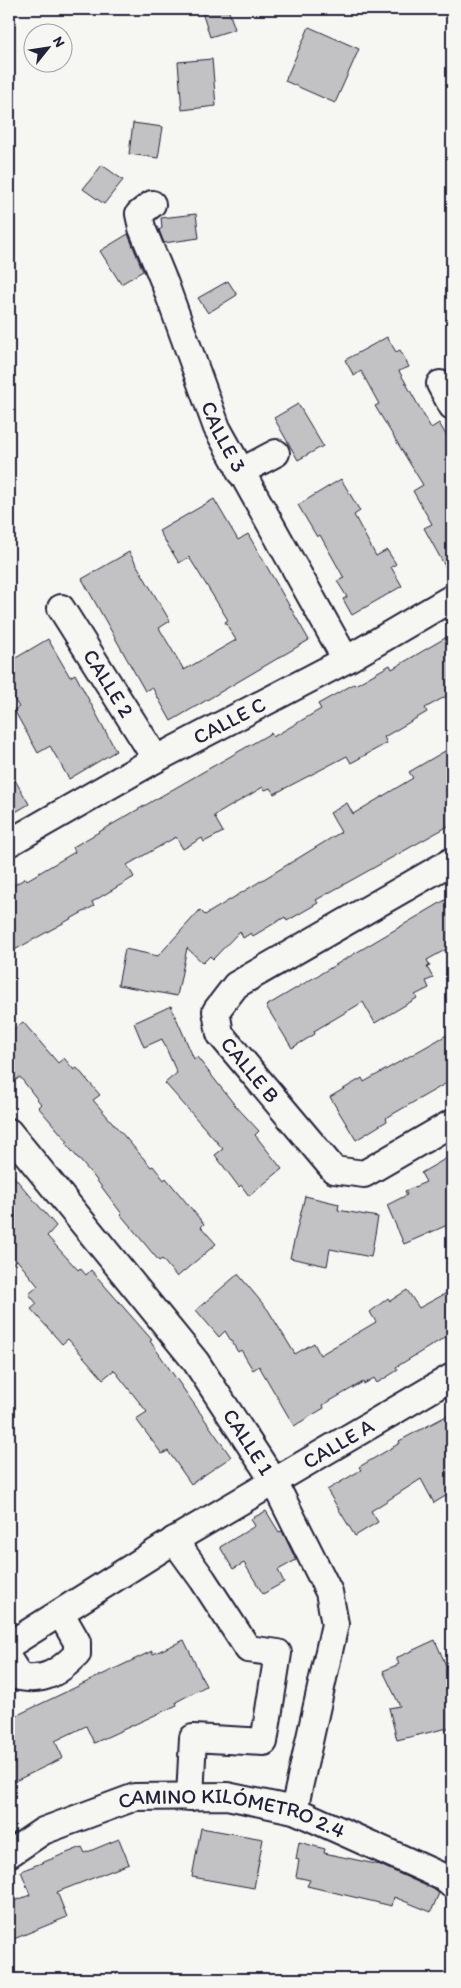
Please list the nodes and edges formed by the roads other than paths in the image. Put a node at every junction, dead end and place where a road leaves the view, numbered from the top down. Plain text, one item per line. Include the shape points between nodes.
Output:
1 (152, 204) dead end
2 (276, 453) dead end
3 (240, 472) junction
4 (452, 598) edge
5 (61, 608) dead end
6 (346, 660) junction
7 (156, 759) junction
8 (9, 843) edge
9 (452, 861) edge
10 (452, 1123) edge
11 (9, 1132) edge
12 (452, 1377) edge
13 (273, 1480) junction
14 (174, 1540) junction
15 (61, 1614) junction
16 (9, 1645) edge
17 (9, 1660) edge
18 (190, 1796) junction
19 (294, 1810) junction
20 (9, 1854) edge
21 (452, 1885) edge

1 - 3 street, CALLE 3 via 139,214 142,228 217,428
2 - 3 street
3 - 6 street, CALLE 3
4 - 6 street, CALLE C
5 - 7 street, CALLE 2
6 - 7 street, CALLE C
7 - 8 street, CALLE C
9 - 10 street, CALLE B via 236,985 216,1011 220,1034 334,1170 364,1174
11 - 13 street, CALLE 1 via 196,1362
12 - 13 street, CALLE A
13 - 14 street, CALLE A
13 - 19 street, CALLE 1 via 329,1592 335,1624
14 - 15 street, CALLE A
14 - 18 street via 248,1649 278,1653 264,1742 193,1738
15 - 16 street, CALLE A
15 - 17 street via 77,1642 76,1654 67,1664 47,1678 32,1679 20,1677
18 - 19 street, CAMINO KILÓMETRO 2.4 via 228,1796
18 - 20 street, CAMINO KILÓMETRO 2.4 via 135,1798 43,1831
19 - 21 street, CAMINO KILÓMETRO 2.4 via 441,1876

